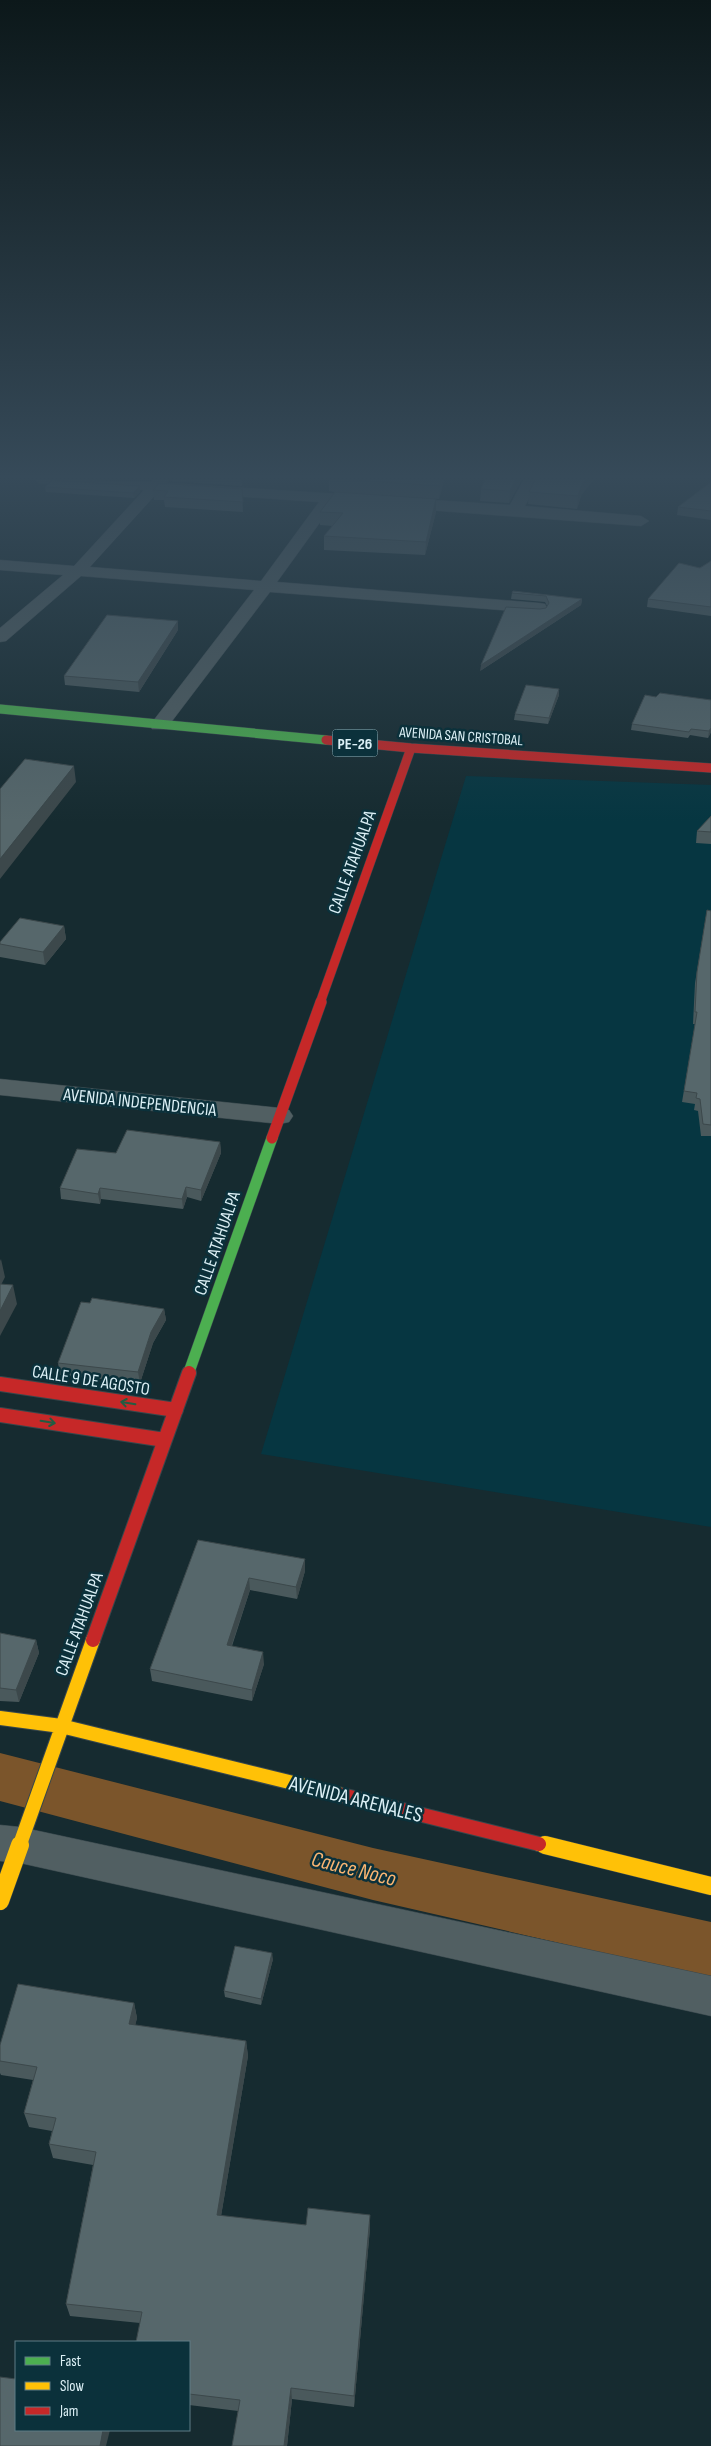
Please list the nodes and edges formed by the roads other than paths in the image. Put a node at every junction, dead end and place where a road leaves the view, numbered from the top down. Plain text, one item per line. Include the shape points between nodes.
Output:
1 (52, 593) edge
2 (260, 593) edge
3 (355, 593) edge
4 (539, 608) edge
5 (0, 637) edge
6 (0, 709) edge
7 (159, 725) junction
8 (411, 748) junction
9 (711, 768) edge
10 (0, 1087) edge
11 (280, 1116) junction
12 (0, 1384) edge
13 (176, 1410) junction
14 (0, 1414) edge
15 (165, 1440) junction
16 (0, 1718) edge
17 (61, 1726) junction
18 (16, 1837) edge
19 (711, 1886) edge
20 (0, 1901) edge
21 (711, 1996) edge

1 - 5 street
2 - 7 street
3 - 4 street
6 - 7 main road, AVENIDA SAN CRISTOBAL / PE-26
7 - 8 main road, AVENIDA SAN CRISTOBAL / PE-26
8 - 9 main road, AVENIDA SAN CRISTOBAL / PE-26
8 - 11 main road, CALLE ATAHUALPA
10 - 11 street, AVENIDA INDEPENDENCIA
11 - 13 main road, CALLE ATAHUALPA
13 -> 12 main road, CALLE 9 DE AGOSTO
13 - 15 main road, CALLE ATAHUALPA
14 -> 15 main road
15 - 17 main road, CALLE ATAHUALPA
16 - 17 main road, AVENIDA ARENALES
17 - 18 main road, CALLE ATAHUALPA
17 - 19 main road, AVENIDA ARENALES
18 - 20 main road, CALLE ATAHUALPA
18 - 21 street

